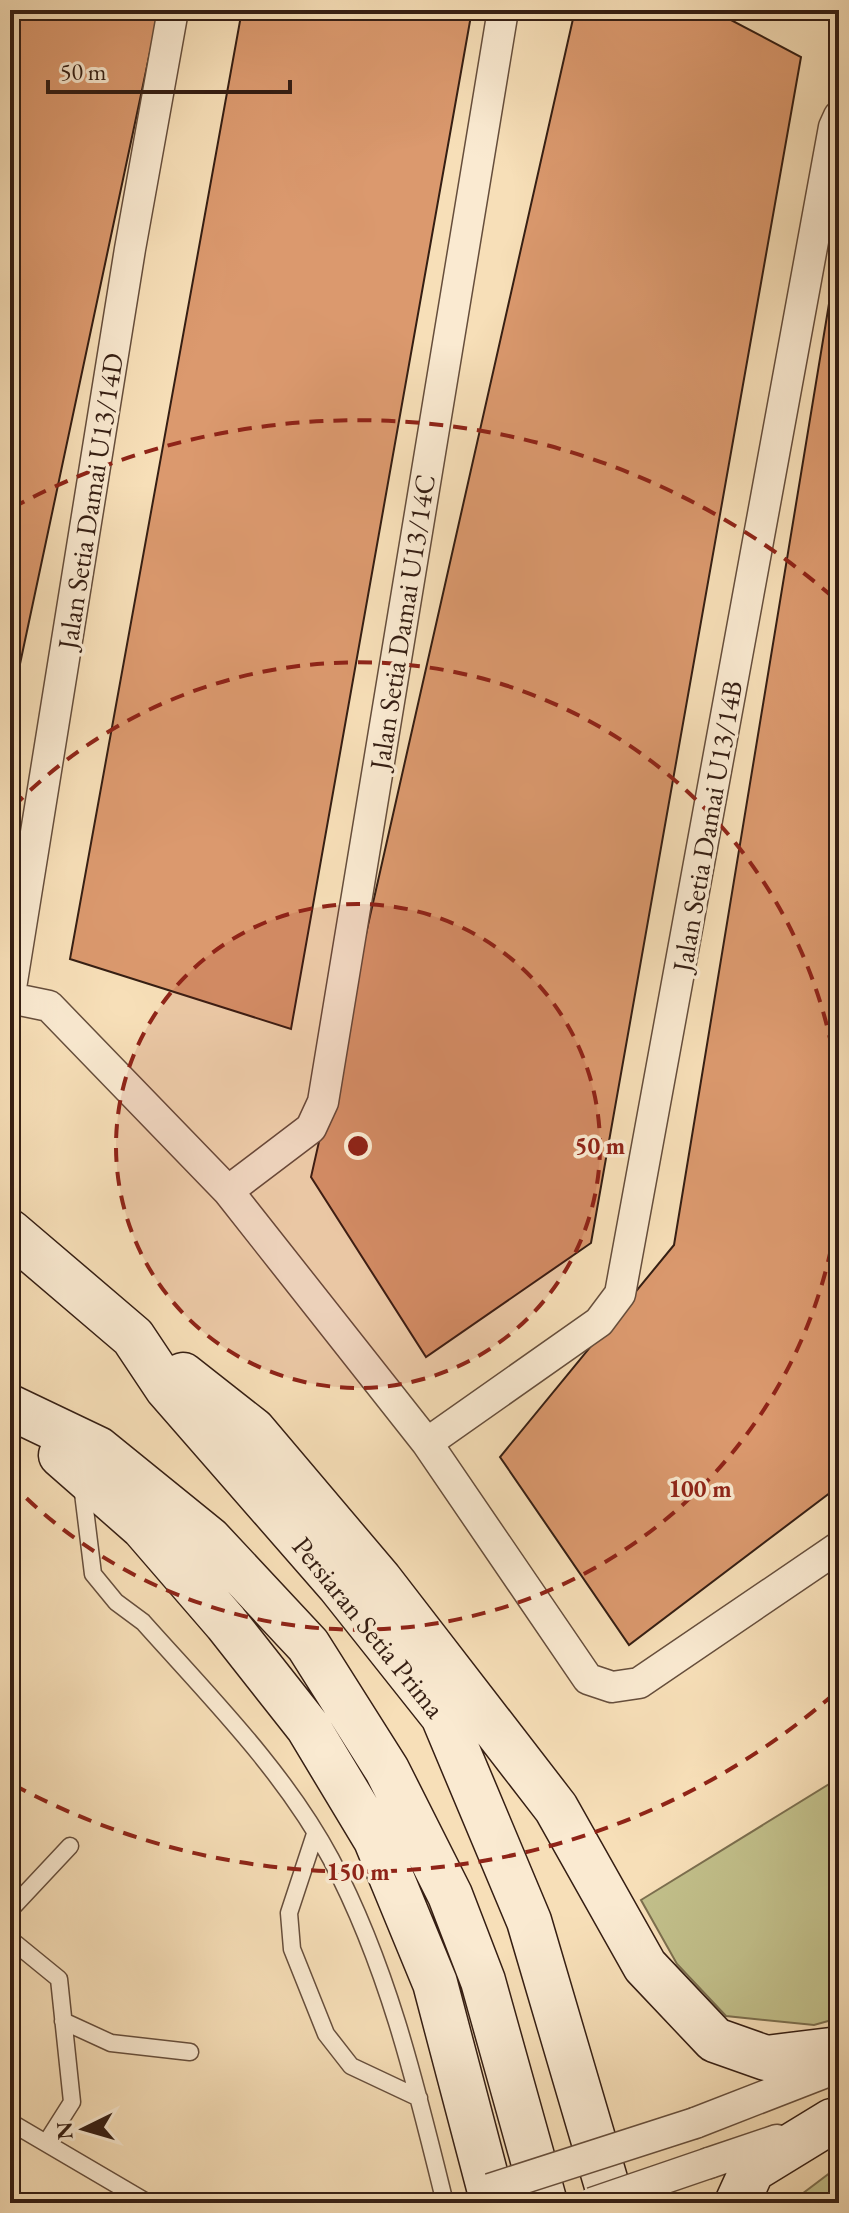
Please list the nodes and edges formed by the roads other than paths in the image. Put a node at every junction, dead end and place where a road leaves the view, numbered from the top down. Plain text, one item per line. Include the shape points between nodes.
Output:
1 (173, 10) edge
2 (503, 10) edge
3 (839, 116) edge
4 (10, 996) edge
5 (228, 1191) junction
6 (10, 1232) edge
7 (133, 1337) junction
8 (10, 1407) edge
9 (427, 1443) junction
10 (81, 1474) junction
11 (839, 1547) edge
12 (315, 1834) junction
13 (70, 1846) dead end
14 (10, 1910) edge
15 (10, 1939) edge
16 (63, 2021) junction
17 (839, 2049) edge
18 (190, 2052) dead end
19 (839, 2067) edge
20 (419, 2098) junction
21 (835, 2119) edge
22 (10, 2122) edge
23 (46, 2143) junction
24 (492, 2196) edge
25 (148, 2203) edge
26 (445, 2203) edge
27 (545, 2203) edge
28 (592, 2203) edge
29 (612, 2203) edge
30 (737, 2203) edge

1 - 4 street, Jalan Setia Damai U13/14D
2 - 5 street, Jalan Setia Damai U13/14C via 323,1102 311,1128
3 - 9 street, Jalan Setia Damai U13/14B via 620,1294 599,1322
4 - 5 street via 49,1006
5 - 9 street
6 - 7 street, Persiaran Setia Prima
7 - 17 street via 253,1430 380,1580 556,1808 645,1966 715,2040 766,2058
7 - 29 street, Persiaran Setia Prima via 167,1388 339,1585 443,1716 529,1921
8 - 10 street
8 - 27 street via 98,1449 209,1539 308,1645 387,1770 450,1895 483,1981
9 - 11 street via 588,1679 612,1687 639,1683
10 - 12 lane via 93,1574 198,1683 281,1783
10 - 24 street via 143,1527 226,1623 308,1727 376,1840 435,1983
12 - 20 lane via 379,1963
12 - 20 lane via 289,1913 292,1949 326,2034 351,2066
13 - 14 lane
15 - 16 lane via 59,1979
16 - 18 lane via 111,2043
16 - 23 lane via 72,2102
19 - 24 street, bridge
20 - 26 lane
21 - 28 street, bridge
21 - 30 street via 752,2170
22 - 23 lane
23 - 25 lane

